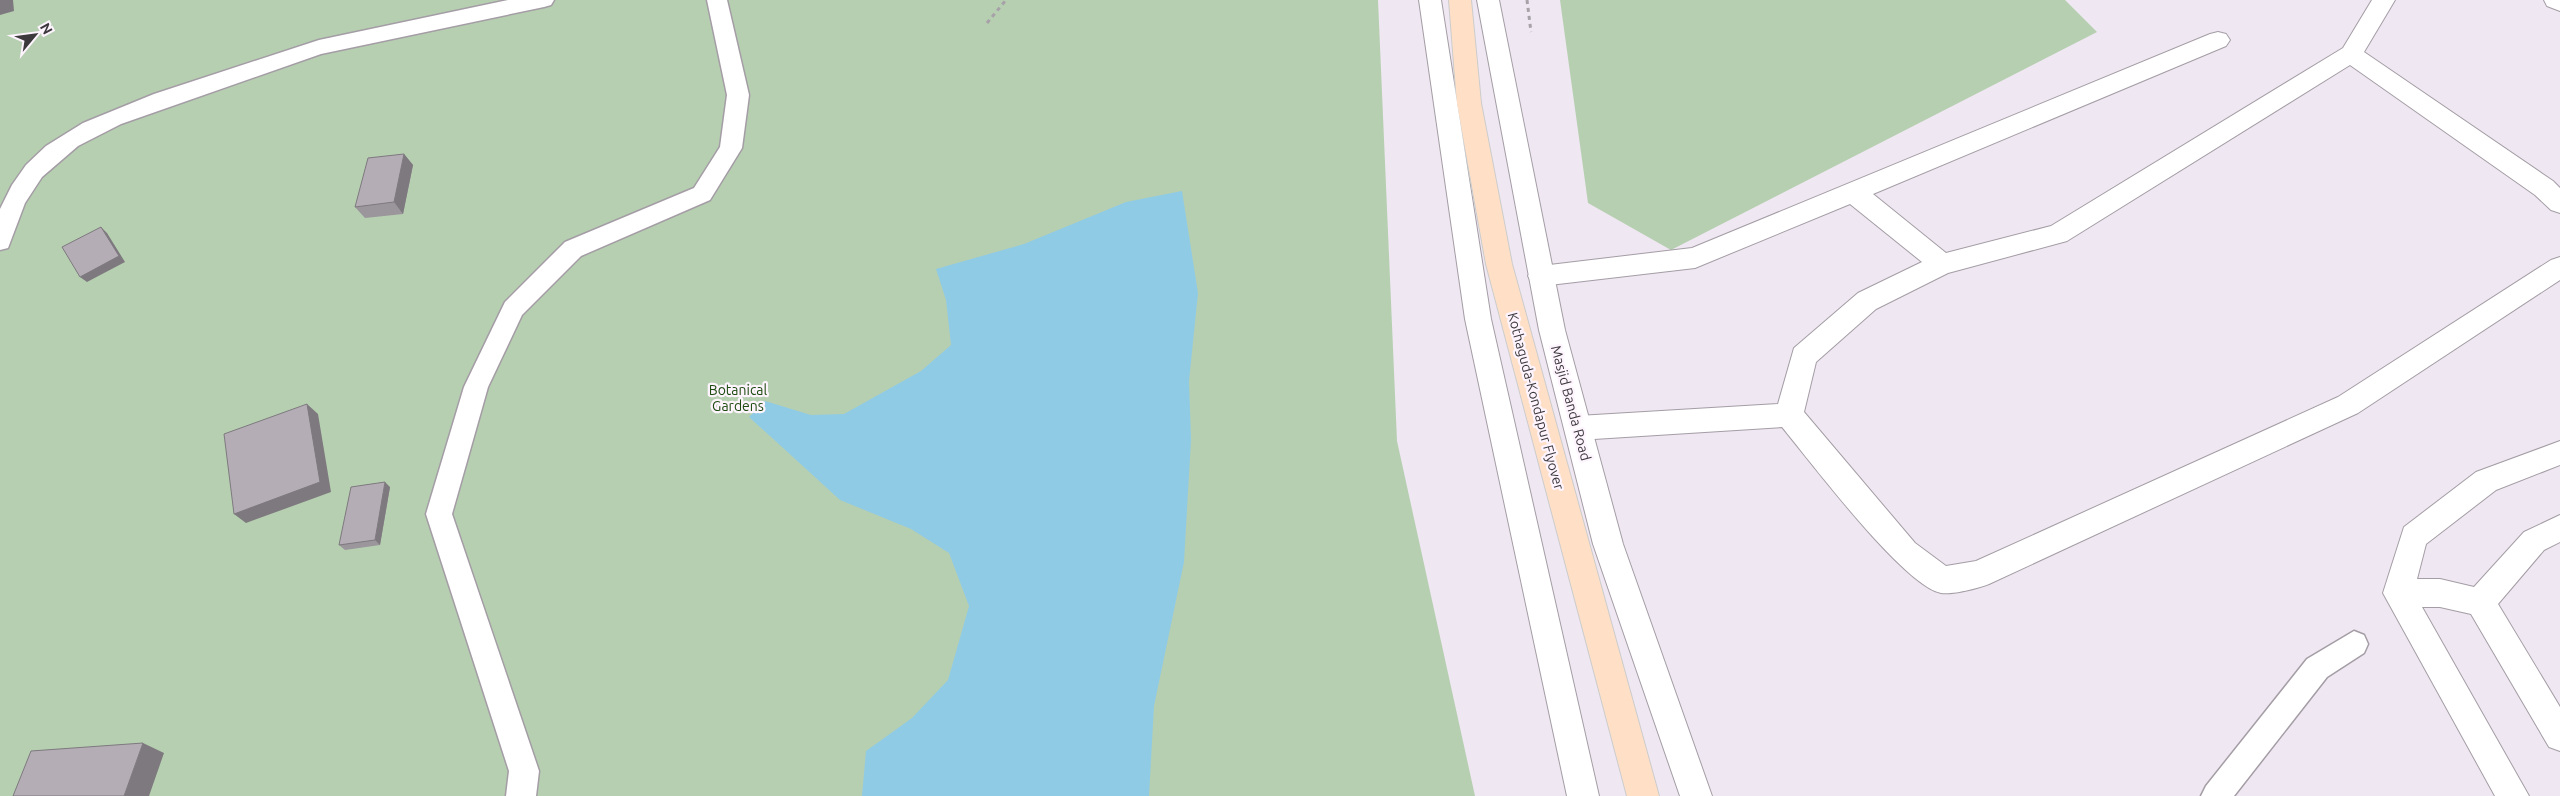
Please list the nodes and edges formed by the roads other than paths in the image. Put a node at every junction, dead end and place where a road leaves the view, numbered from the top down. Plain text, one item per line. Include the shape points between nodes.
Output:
1 (544, 0) edge
2 (717, 0) edge
3 (1430, 0) edge
4 (1460, 0) edge
5 (1488, 0) edge
6 (2384, 0) edge
7 (2555, 0) edge
8 (2560, 3) edge
9 (2218, 40) dead end
10 (2351, 54) junction
11 (1852, 192) junction
12 (2560, 203) edge
13 (0, 241) edge
14 (1942, 264) junction
15 (2560, 268) edge
16 (1541, 276) junction
17 (1789, 415) junction
18 (1578, 428) junction
19 (2560, 453) edge
20 (2560, 528) edge
21 (2398, 593) junction
22 (2480, 602) junction
23 (2354, 644) dead end
24 (2560, 736) edge
25 (521, 796) edge
26 (1583, 796) edge
27 (1643, 796) edge
28 (1696, 796) edge
29 (2216, 796) edge
30 (2513, 796) edge

1 - 13 lane via 330,44 250,73 172,96 90,129 55,150 28,177 8,213
2 - 25 lane via 738,95 731,148 702,194 573,249 513,309 476,387 438,514 524,771
3 - 26 street via 1478,319
4 - 27 main road, Kothaguda-Kondapur Flyover via 1469,103 1499,264
5 - 16 street, Masjid Banda Road
6 - 10 street
7 - 8 street
9 - 11 street
10 - 12 street via 2544,188
10 - 14 street via 2058,234
11 - 14 street
11 - 16 street via 1695,258
14 - 17 street via 1867,301 1804,356
15 - 17 street via 2348,405 1979,574 1942,580 1905,552
16 - 18 street, Masjid Banda Road
17 - 18 street
18 - 28 street, Masjid Banda Road via 1608,544
19 - 21 street via 2486,481 2414,536
20 - 22 street via 2534,540
21 - 22 street via 2440,594
21 - 30 street
22 - 24 street
23 - 29 lane via 2318,668

